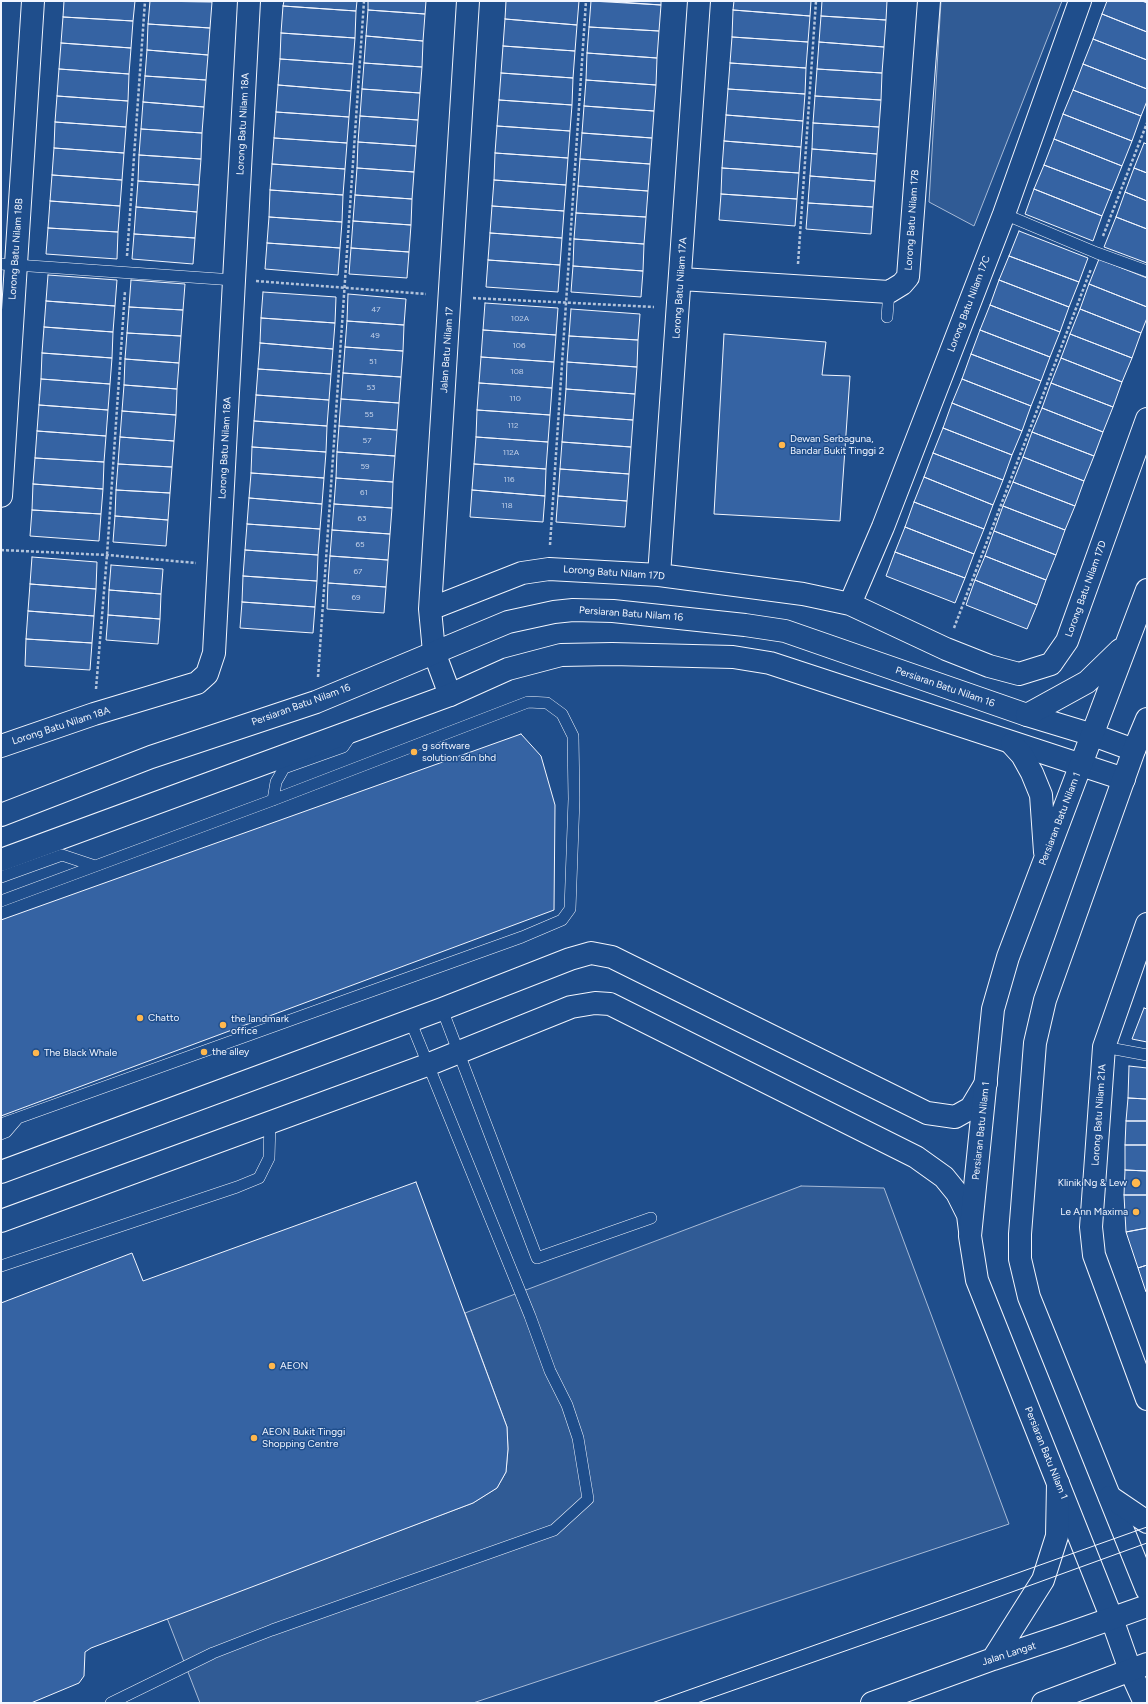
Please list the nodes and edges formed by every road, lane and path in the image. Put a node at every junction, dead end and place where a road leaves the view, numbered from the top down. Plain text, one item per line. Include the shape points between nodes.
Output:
1 (33, 1) edge
2 (145, 1) edge
3 (249, 1) edge
4 (364, 1) edge
5 (468, 1) edge
6 (586, 1) edge
7 (699, 1) edge
8 (816, 1) edge
9 (929, 1) edge
10 (1080, 1) edge
11 (1147, 122) edge
12 (1004, 214) junction
13 (1097, 253) junction
14 (8, 264) edge
15 (1147, 271) edge
16 (126, 272) junction
17 (680, 279) junction
18 (234, 280) junction
19 (796, 286) junction
20 (889, 292) junction
21 (887, 317) dead end
22 (1147, 419) edge
23 (1, 496) edge
24 (1, 550) edge
25 (107, 555) junction
26 (219, 565) junction
27 (549, 568) junction
28 (659, 575) junction
29 (1147, 590) edge
30 (850, 604) junction
31 (430, 609) junction
32 (1125, 644) junction
33 (946, 649) junction
34 (434, 652) junction
35 (450, 695) junction
36 (316, 702) junction
37 (94, 714) junction
38 (1027, 715) junction
39 (1147, 719) edge
40 (356, 729) junction
41 (1093, 735) junction
42 (1012, 744) junction
43 (1, 746) edge
44 (1134, 750) junction
45 (1081, 765) junction
46 (1124, 779) junction
47 (273, 800) junction
48 (1, 815) edge
49 (1046, 857) junction
50 (1, 860) edge
51 (95, 866) junction
52 (1, 877) edge
53 (1, 901) edge
54 (1147, 924) edge
55 (442, 1009) junction
56 (410, 1020) junction
57 (1104, 1048) junction
58 (458, 1053) junction
59 (1147, 1055) edge
60 (427, 1065) junction
61 (986, 1083) junction
62 (18, 1118) junction
63 (270, 1122) junction
64 (1, 1124) edge
65 (1, 1134) edge
66 (1, 1172) edge
67 (651, 1218) dead end
68 (1, 1221) edge
69 (970, 1236) junction
70 (1, 1266) edge
71 (1147, 1399) edge
72 (1058, 1483) junction
73 (1110, 1497) junction
74 (1147, 1522) edge
75 (1147, 1590) edge
76 (1147, 1606) edge
77 (1112, 1619) junction
78 (993, 1659) junction
79 (1138, 1667) edge
80 (111, 1703) edge
81 (872, 1703) edge
82 (1043, 1703) edge
83 (1145, 1703) edge

1 - 14 main road, Lorong Batu Nilam 18B
2 - 16 path
3 - 18 main road, Lorong Batu Nilam 18A
4 - 36 path
5 - 31 main road, Jalan Batu Nilam 17
6 - 27 path
7 - 17 main road, Lorong Batu Nilam 17A
8 - 19 path
9 - 20 main road, Lorong Batu Nilam 17B via 908,276 902,284
10 - 12 main road, Lorong Batu Nilam 17C
11 - 13 path
12 - 13 lane
12 - 30 main road, Lorong Batu Nilam 17C via 883,527
13 - 15 lane
13 - 33 path
14 - 16 lane
14 - 23 main road, Lorong Batu Nilam 18B
16 - 18 lane
16 - 25 path
17 - 19 main road
17 - 28 main road, Lorong Batu Nilam 17A
18 - 26 main road, Lorong Batu Nilam 18A
19 - 20 main road
20 - 21 lane
22 - 33 main road, Lorong Batu Nilam 17D via 1067,642 1051,664 1019,674 989,666
24 - 25 path
25 - 26 path
25 - 37 path
26 - 37 main road, Lorong Batu Nilam 18A via 214,652 207,674 197,683
27 - 28 main road, Lorong Batu Nilam 17D
27 - 31 main road, Lorong Batu Nilam 17D via 522,573
28 - 30 main road, Lorong Batu Nilam 17D via 803,594
29 - 32 main road, Persiaran Batu Nilam 1
30 - 33 main road, Lorong Batu Nilam 17D
31 - 34 main road, Jalan Batu Nilam 17
32 - 38 main road via 1087,682
32 - 41 main road, Persiaran Batu Nilam 1
34 - 35 main road, Jalan Batu Nilam 17
34 - 36 main road, Persiaran Batu Nilam 16
34 - 38 main road, Persiaran Batu Nilam 16 via 508,622 573,610 613,611 745,625 785,631
35 - 40 main road
35 - 42 main road via 508,669 561,655 733,657 770,663
36 - 48 main road, Persiaran Batu Nilam 16 via 151,757
37 - 43 main road, Lorong Batu Nilam 18A
38 - 41 main road, Persiaran Batu Nilam 16
39 - 44 main road
40 - 47 lane via 344,747 284,768 276,782
40 - 50 main road
41 - 44 main road, Persiaran Batu Nilam 16
41 - 45 main road, Persiaran Batu Nilam 1
42 - 45 main road
42 - 49 main road via 1022,755 1041,795
44 - 46 main road
45 - 46 main road
45 - 49 main road, Persiaran Batu Nilam 1
46 - 73 main road via 1045,1000 1036,1043 1020,1234 1020,1259 1029,1297
47 - 51 lane
47 - 62 lane via 528,702 547,703 562,714 573,736 574,799 570,909 562,920 522,937
49 - 61 main road, Persiaran Batu Nilam 1 via 1008,957 993,1009
51 - 52 lane via 62,855
51 - 53 lane
54 - 57 main road, Lorong Batu Nilam 21A
55 - 56 main road
55 - 58 lane
55 - 61 main road via 591,953 612,957 927,1113 955,1117 971,1108
56 - 60 lane
56 - 66 main road
57 - 59 lane
57 - 71 main road, Lorong Batu Nilam 21A via 1091,1227 1094,1255
58 - 60 main road
58 - 67 lane via 537,1258
58 - 69 main road via 571,1007 595,1003 610,1004 916,1157 944,1177 957,1193 968,1214
60 - 63 main road
60 - 80 lane via 550,1371 567,1405 578,1438 588,1499 554,1530 228,1647
61 - 69 main road, Persiaran Batu Nilam 1
62 - 64 lane
62 - 65 lane
63 - 68 main road
63 - 70 lane via 269,1158 259,1178
69 - 72 main road, Persiaran Batu Nilam 1 via 977,1280
72 - 77 main road, Persiaran Batu Nilam 1
72 - 78 main road via 1057,1536 1043,1580
73 - 74 main road
73 - 75 main road
76 - 77 main road, Jalan Langat
77 - 78 main road, Jalan Langat
77 - 79 main road, Persiaran Batu Nilam 1
78 - 81 main road, Jalan Langat
79 - 82 main road
79 - 83 main road, Persiaran Batu Nilam 1

